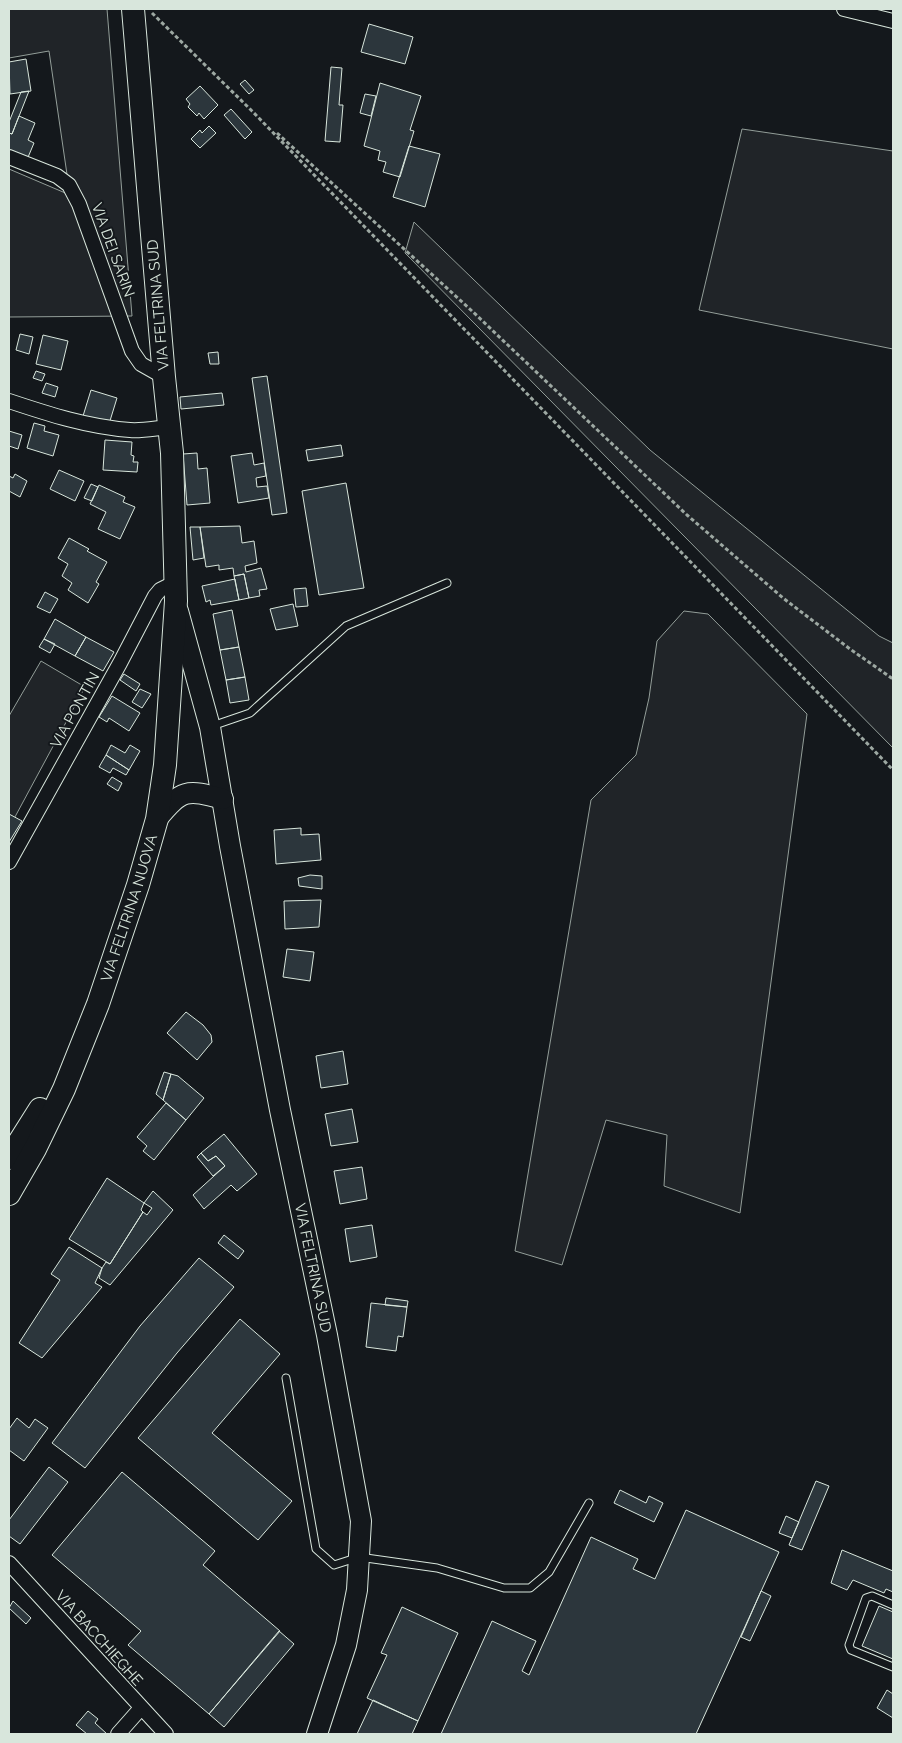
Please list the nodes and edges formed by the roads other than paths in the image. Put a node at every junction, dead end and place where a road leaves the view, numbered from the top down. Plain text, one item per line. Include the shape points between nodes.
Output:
1 (133, 9) edge
2 (844, 9) edge
3 (893, 21) edge
4 (9, 157) edge
5 (164, 377) junction
6 (9, 401) edge
7 (169, 427) junction
8 (447, 583) dead end
9 (176, 592) junction
10 (210, 727) junction
11 (223, 799) junction
12 (157, 819) junction
13 (9, 862) edge
14 (95, 1013) junction
15 (9, 1158) edge
16 (9, 1194) edge
17 (286, 1378) dead end
18 (589, 1503) dead end
19 (359, 1557) junction
20 (9, 1563) edge
21 (893, 1605) edge
22 (893, 1668) edge
23 (141, 1708) junction
24 (118, 1734) edge
25 (166, 1734) edge
26 (317, 1734) edge

1 - 5 main road, VIA FELTRINA SUD
2 - 3 street
4 - 5 street, VIA DEI SARIN via 57,176 68,186 79,204 132,351 141,364
5 - 7 main road, VIA FELTRINA SUD
6 - 7 street via 57,417 96,425 132,430
7 - 9 main road, VIA FELTRINA SUD
8 - 10 lane via 346,626 250,713
9 - 10 main road, VIA FELTRINA SUD
9 - 12 main road, VIA FELTRINA NUOVA via 165,765
9 - 13 street, VIA PONTIN via 160,590 155,596
10 - 11 main road, VIA FELTRINA SUD
11 - 12 main road via 192,792 182,794
11 - 19 main road, VIA FELTRINA SUD via 361,1521
12 - 14 main road, VIA FELTRINA NUOVA
14 - 15 main road
14 - 16 main road, VIA FELTRINA NUOVA via 64,1089
17 - 19 lane via 316,1548 334,1565
18 - 19 lane via 549,1572 530,1588 504,1588 437,1568
19 - 26 main road, VIA FELTRINA SUD via 357,1590 346,1645
20 - 23 street, VIA BACCHIEGHE
21 - 22 lane via 872,1596 866,1598 849,1645 851,1650
23 - 24 street
23 - 25 street, VIA BACCHIEGHE

